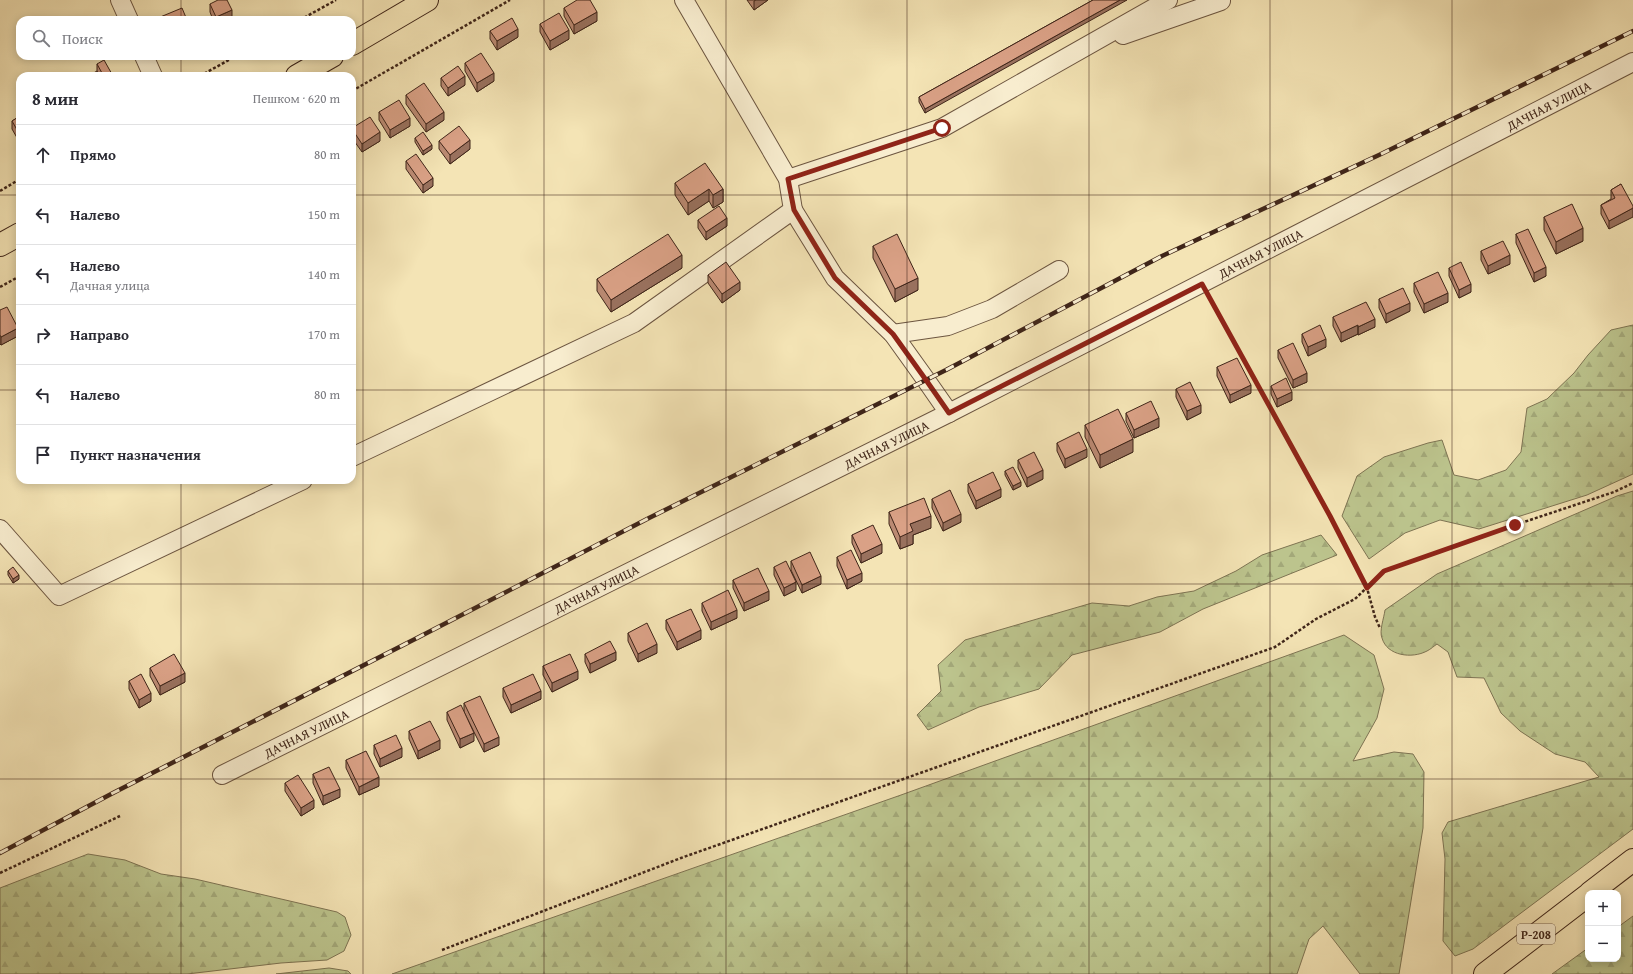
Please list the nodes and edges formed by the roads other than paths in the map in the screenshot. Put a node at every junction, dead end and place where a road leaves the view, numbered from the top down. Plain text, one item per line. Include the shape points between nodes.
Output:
1 (120, 0) edge
2 (427, 0) edge
3 (684, 0) edge
4 (1168, 0) edge
5 (1222, 0) edge
6 (127, 16) edge
7 (356, 42) edge
8 (1080, 50) junction
9 (146, 60) edge
10 (325, 60) edge
11 (1633, 62) edge
12 (151, 72) edge
13 (304, 72) edge
14 (788, 179) junction
15 (794, 210) junction
16 (16, 236) edge
17 (0, 245) edge
18 (1060, 270) dead end
19 (893, 334) junction
20 (949, 413) junction
21 (356, 455) edge
22 (295, 484) edge
23 (0, 529) edge
24 (222, 775) dead end
25 (1633, 860) edge
26 (1594, 890) edge
27 (1585, 897) edge
28 (1484, 974) edge

1 - 6 street
2 - 7 main road
3 - 14 street
4 - 8 street
5 - 8 street
8 - 14 street via 942,128
9 - 12 street
10 - 13 main road
11 - 20 street, ДАЧНАЯ УЛИЦА
14 - 15 street
15 - 19 street via 835,278
15 - 21 street via 634,323
16 - 17 main road
18 - 19 street via 992,309 948,326
19 - 20 street
20 - 24 street, ДАЧНАЯ УЛИЦА
22 - 23 street via 58,596
25 - 26 main road, Р-208
27 - 28 main road, Р-208

